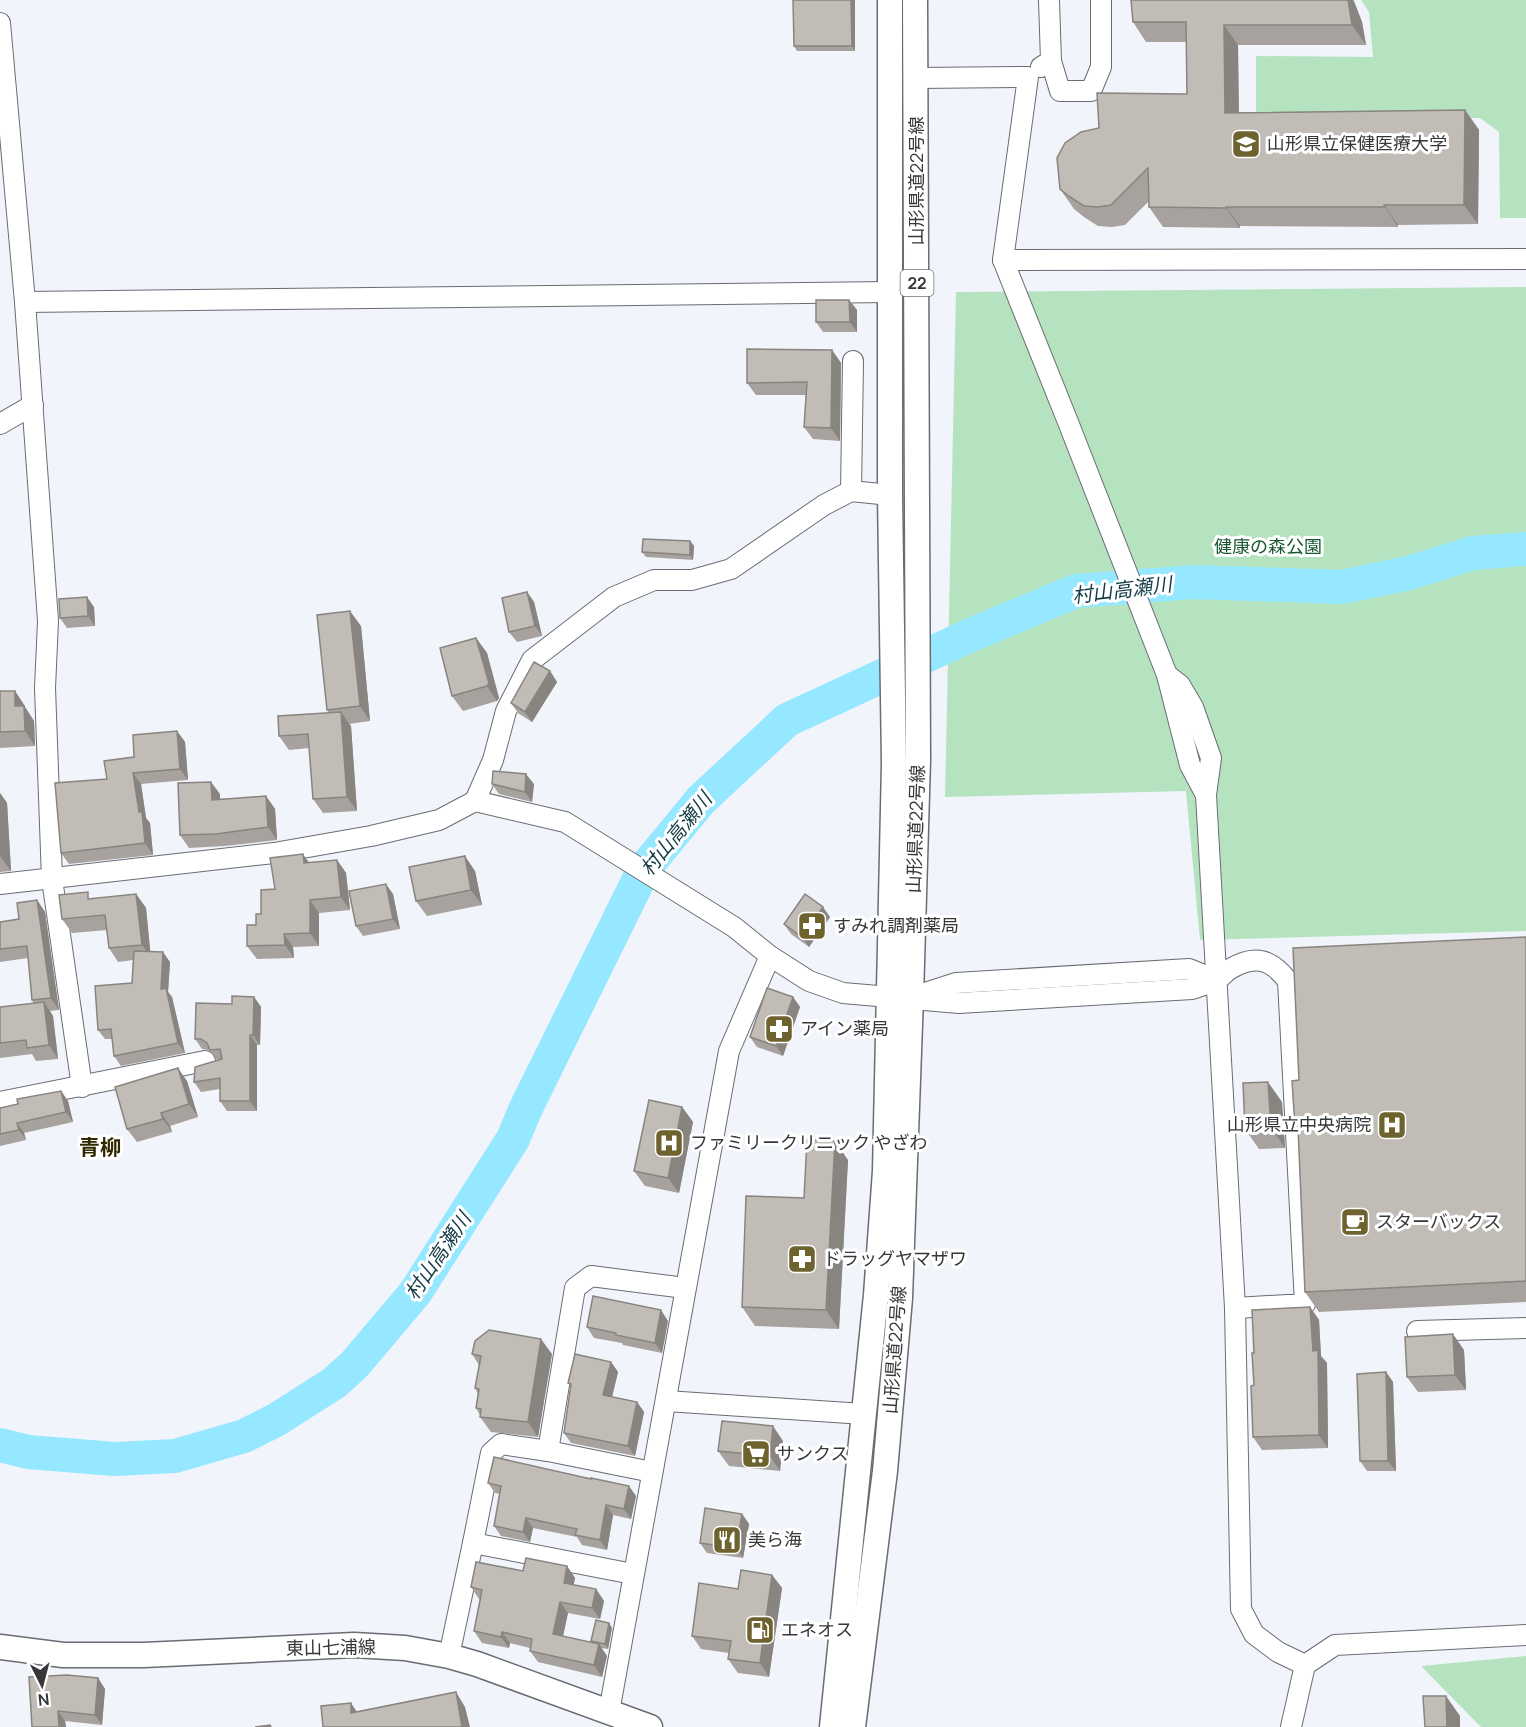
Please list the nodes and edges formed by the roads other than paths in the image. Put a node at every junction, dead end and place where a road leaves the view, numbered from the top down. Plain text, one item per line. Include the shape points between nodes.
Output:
1 (890, 0) edge
2 (915, 0) edge
3 (1050, 0) edge
4 (1101, 0) edge
5 (0, 23) edge
6 (1051, 61) junction
7 (1028, 76) junction
8 (916, 78) junction
9 (1003, 260) junction
10 (1526, 260) edge
11 (889, 292) junction
12 (25, 302) junction
13 (854, 361) dead end
14 (33, 405) junction
15 (0, 424) edge
16 (851, 490) junction
17 (890, 495) junction
18 (475, 801) junction
19 (52, 879) junction
20 (0, 884) edge
21 (770, 956) junction
22 (1216, 980) junction
23 (900, 997) junction
24 (205, 1061) edge
25 (82, 1087) junction
26 (0, 1102) edge
27 (685, 1288) junction
28 (1235, 1308) junction
29 (1526, 1328) edge
30 (1418, 1331) dead end
31 (666, 1401) junction
32 (864, 1414) junction
33 (548, 1451) junction
34 (652, 1472) junction
35 (473, 1543) junction
36 (633, 1574) junction
37 (1526, 1635) edge
38 (0, 1647) edge
39 (449, 1656) junction
40 (1305, 1665) junction
41 (609, 1712) junction
42 (650, 1727) edge
43 (832, 1727) edge
44 (853, 1727) edge
45 (1292, 1727) edge

1 - 11 main road, 山形県道22号線 / 22
2 - 8 main road, 山形県道22号線 / 22
3 - 6 street
4 - 6 street via 1101,67 1091,91 1060,91
5 - 12 street
6 - 7 street
7 - 8 street
7 - 9 street
8 - 23 main road, 山形県道22号線 / 22 via 918,760
9 - 10 street
9 - 22 street via 1167,675 1190,765 1206,795
11 - 12 street
11 - 17 main road, 山形県道22号線 / 22
12 - 14 street
13 - 16 street
14 - 15 street
14 - 19 street via 48,621 45,688
16 - 17 street
16 - 18 street via 731,569 692,580 654,580 614,597 532,660 506,711 493,760
17 - 23 main road, 山形県道22号線 / 22
18 - 19 street via 440,820 371,836 274,853
18 - 21 street via 565,822 734,927
19 - 20 street
19 - 25 street
21 - 23 street via 809,981 843,993
21 - 27 street via 729,1051
22 - 23 street via 1189,969 956,982
22 - 28 street
22 - 28 street via 1254,960 1278,967 1288,981 1305,1304
23 - 32 main road, 山形県道22号線 / 22
23 - 44 main road, 山形県道22号線 / 22 via 900,1298 885,1471
24 - 25 street
25 - 26 street
27 - 31 street
27 - 33 street via 591,1276 575,1288
28 - 40 street via 1241,1609 1254,1634
29 - 30 street
31 - 32 street
31 - 34 street
32 - 43 main road, 山形県道22号線 / 22
33 - 34 street
33 - 35 street via 501,1444 491,1453
34 - 36 street
35 - 36 street
35 - 39 street
36 - 41 street
37 - 40 street via 1335,1645
38 - 39 main road, 東山七浦線 via 63,1655 133,1655 354,1645
39 - 41 main road, 東山七浦線
40 - 45 street
41 - 42 main road, 東山七浦線

